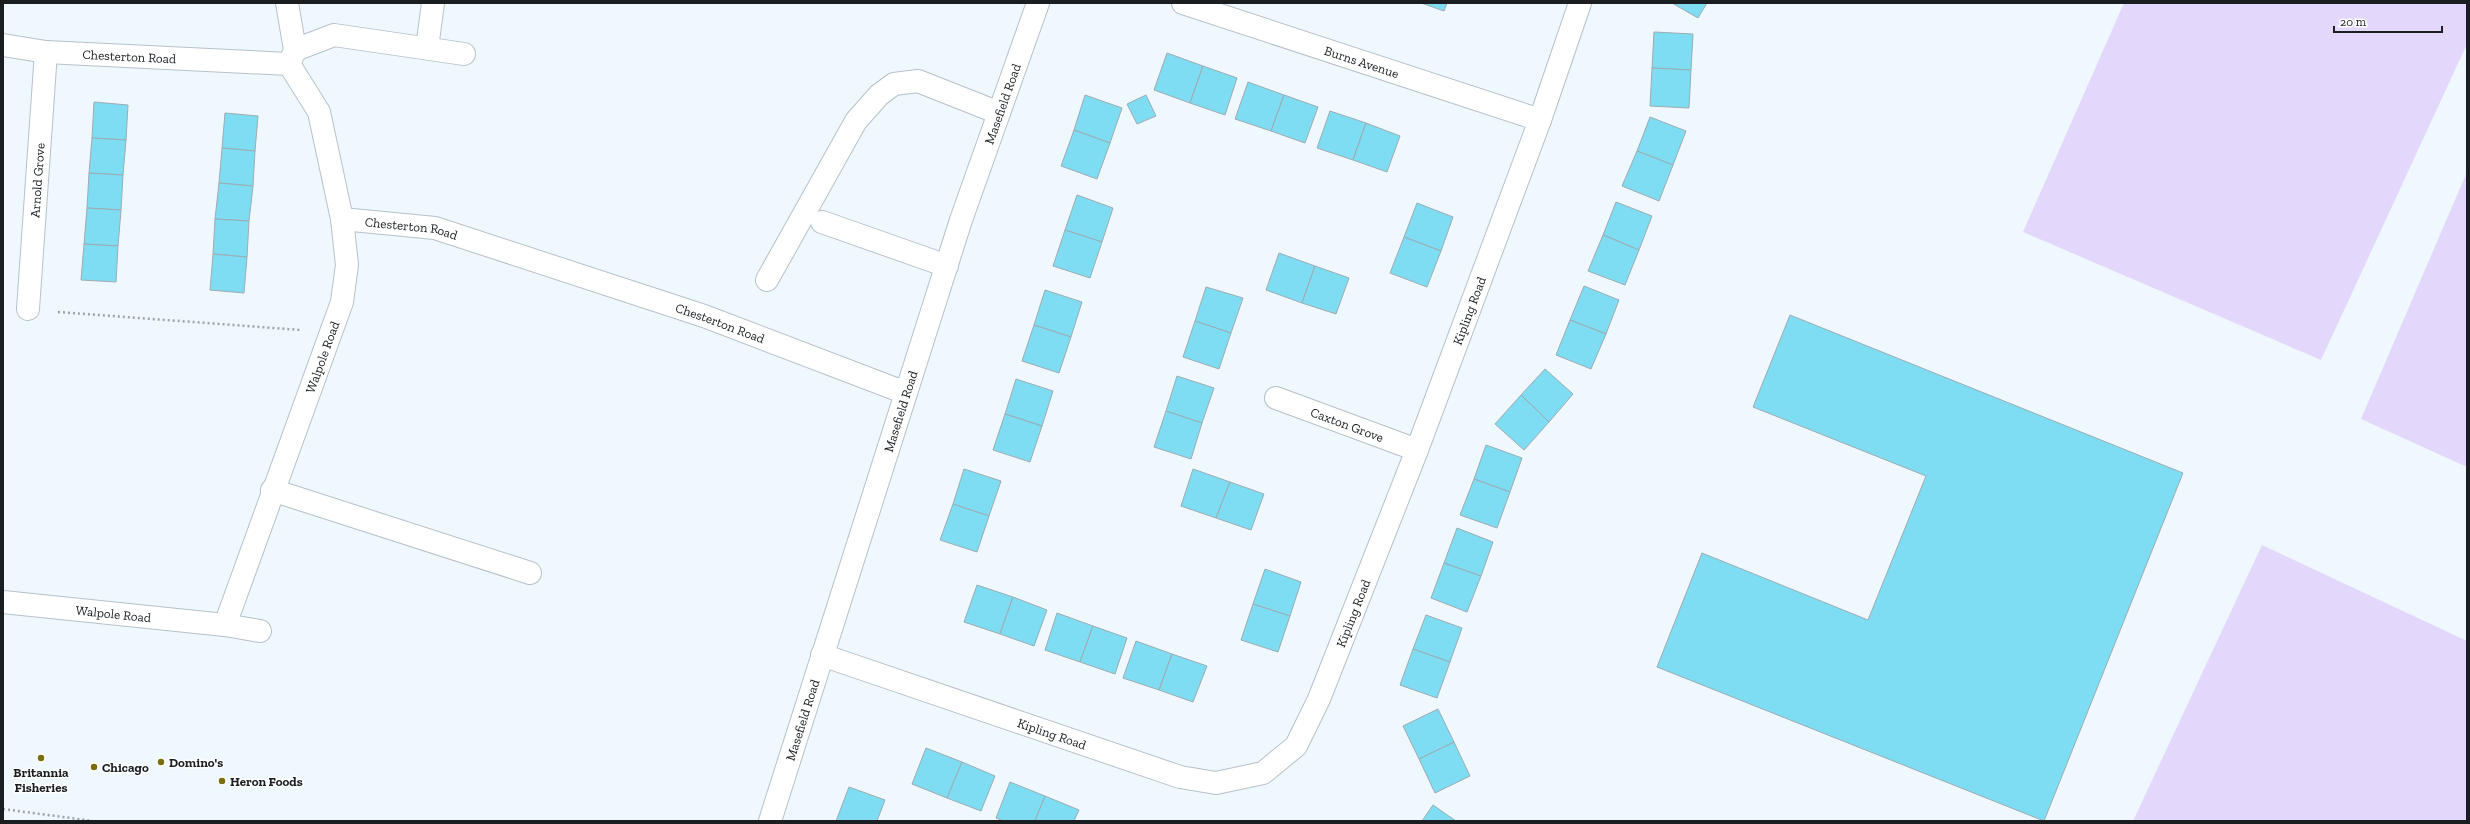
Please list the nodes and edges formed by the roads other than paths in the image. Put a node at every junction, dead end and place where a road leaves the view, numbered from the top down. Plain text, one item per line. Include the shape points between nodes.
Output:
1 (287, 3) edge
2 (433, 3) edge
3 (1038, 3) edge
4 (1183, 3) edge
5 (1580, 3) edge
6 (3, 45) edge
7 (427, 48) junction
8 (46, 52) junction
9 (464, 54) dead end
10 (292, 57) junction
11 (999, 113) junction
12 (1540, 120) junction
13 (342, 219) junction
14 (822, 222) dead end
15 (947, 266) junction
16 (767, 280) dead end
17 (28, 309) road end
18 (906, 393) junction
19 (1276, 398) dead end
20 (1417, 450) junction
21 (272, 490) junction
22 (530, 573) dead end
23 (3, 602) edge
24 (225, 625) junction
25 (260, 631) dead end
26 (822, 655) junction
27 (770, 821) edge

1 - 10 street
2 - 7 street
3 - 11 street, Masefield Road
4 - 12 street, Burns Avenue
5 - 12 street, Kipling Road
6 - 8 street, Chesterton Road
7 - 9 street
7 - 10 street via 334,36
8 - 10 street, Chesterton Road
8 - 17 street, Arnold Grove
10 - 13 street via 319,112
11 - 15 street, Masefield Road
11 - 16 street via 918,81 894,84 879,95 856,121
12 - 20 street, Kipling Road
13 - 18 street, Chesterton Road via 435,228 704,316
13 - 21 street, Walpole Road via 347,265 342,302
14 - 15 street
15 - 18 street, Masefield Road
18 - 26 street, Masefield Road
19 - 20 street, Caxton Grove
20 - 26 street, Kipling Road via 1320,699 1296,746 1263,773 1216,783 1180,778
21 - 22 street
21 - 24 street, Walpole Road
23 - 24 street, Walpole Road
24 - 25 street, Walpole Road
26 - 27 street, Masefield Road

